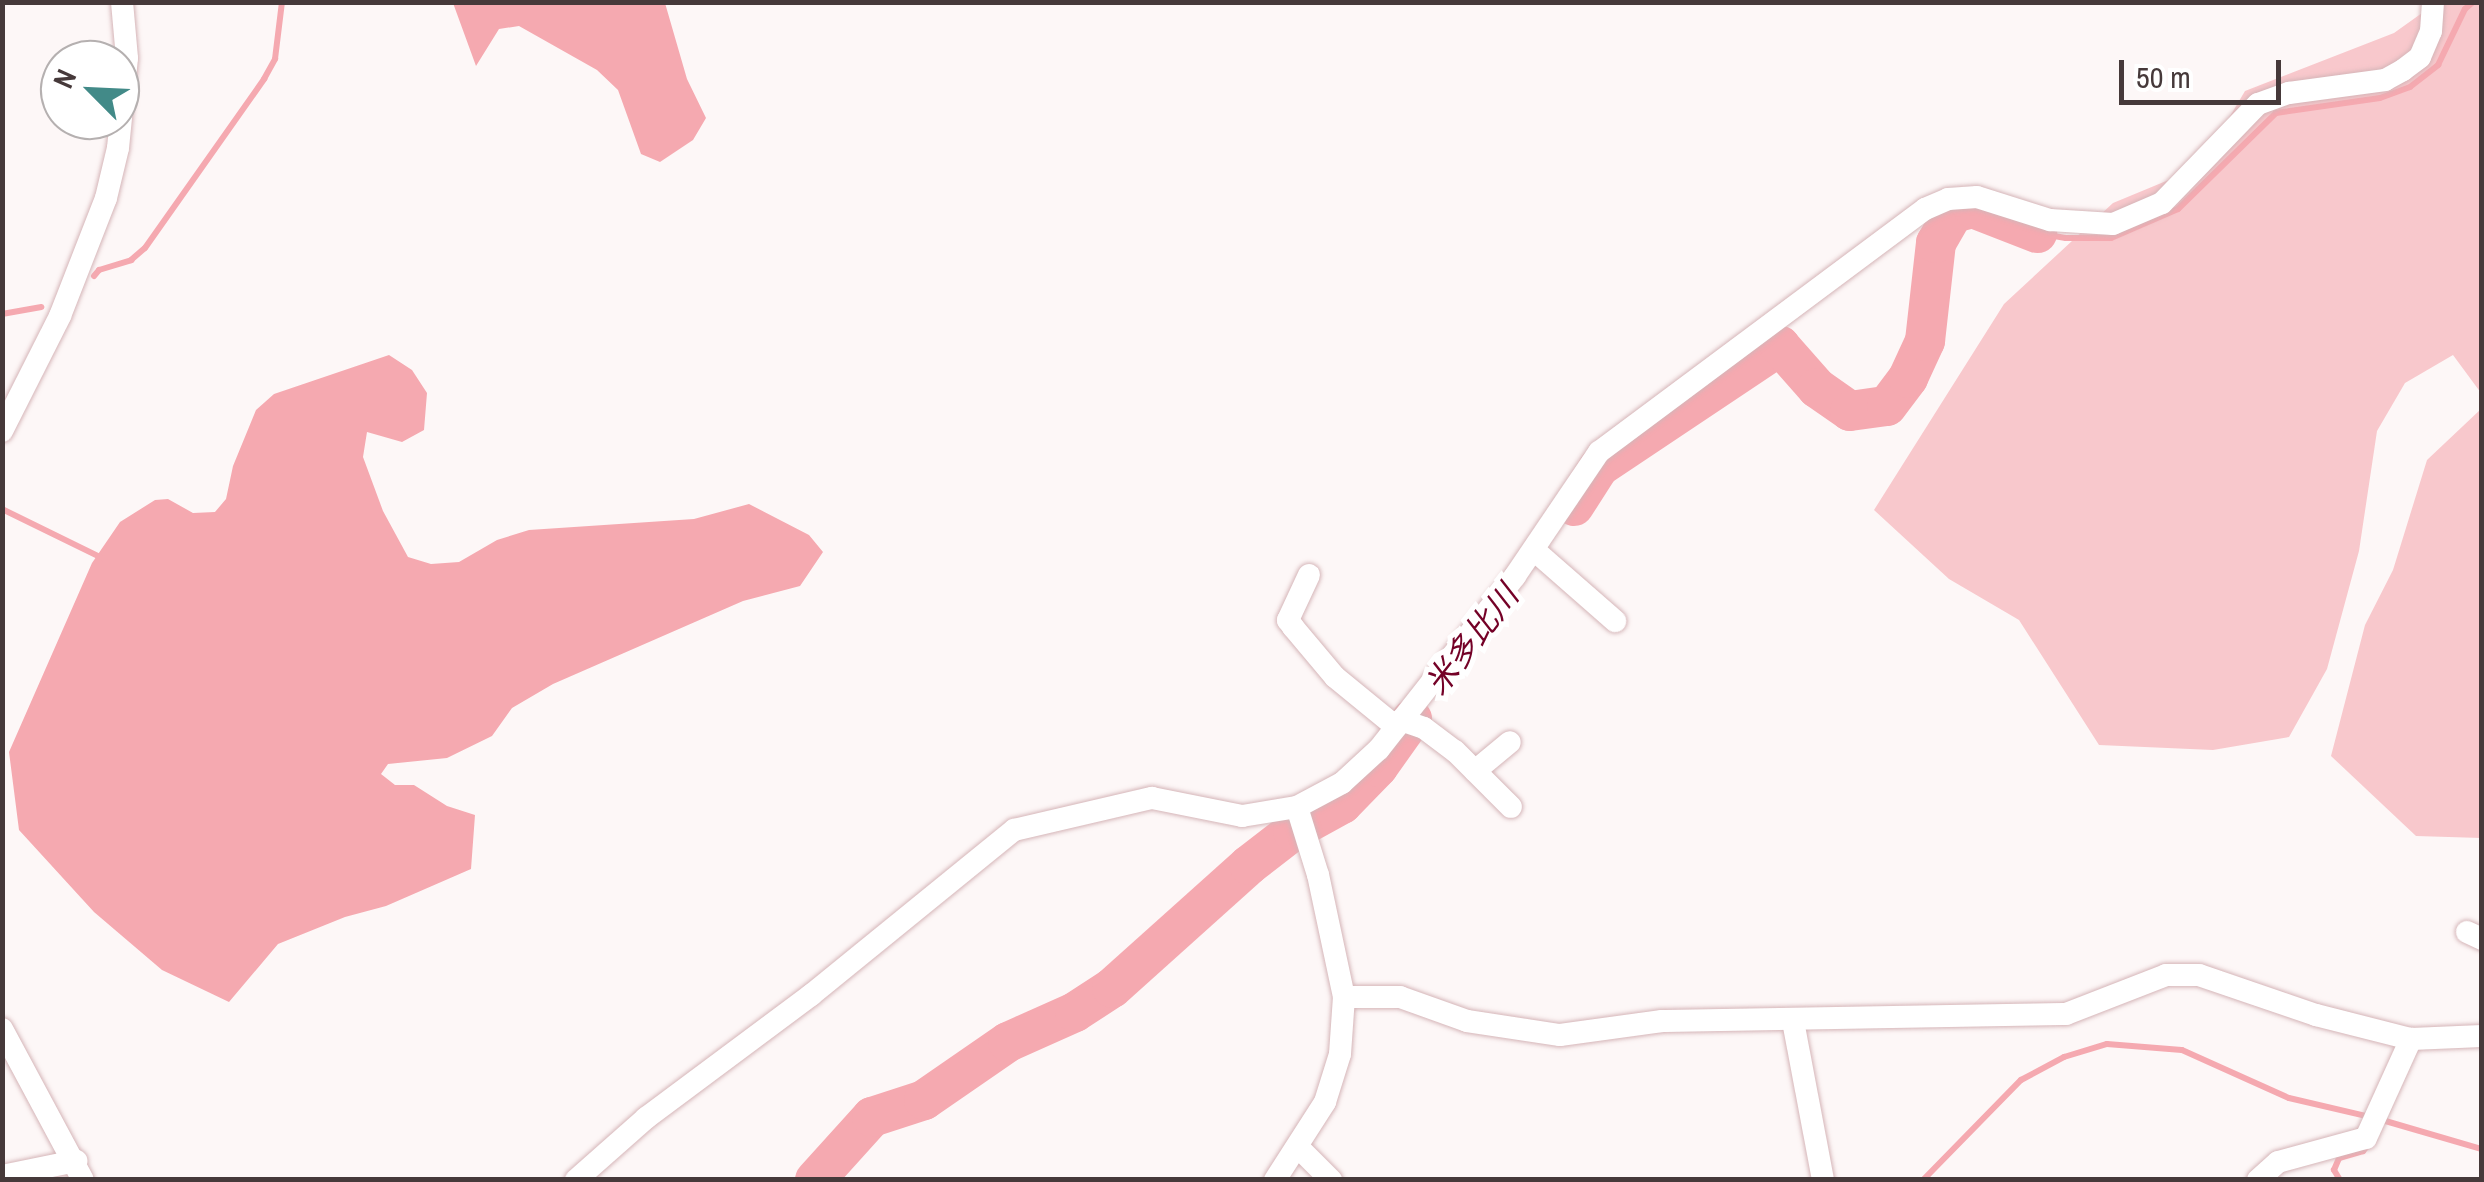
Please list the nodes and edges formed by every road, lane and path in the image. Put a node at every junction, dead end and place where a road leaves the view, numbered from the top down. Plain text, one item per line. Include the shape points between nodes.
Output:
1 (122, 2) edge
2 (2433, 2) edge
3 (2, 431) edge
4 (1534, 550) junction
5 (1309, 575) dead end
6 (1614, 621) dead end
7 (1398, 724) junction
8 (1510, 742) dead end
9 (1475, 770) junction
10 (1297, 807) junction
11 (1511, 808) dead end
12 (1344, 997) junction
13 (1793, 1021) junction
14 (2, 1029) edge
15 (2482, 1036) edge
16 (2411, 1039) junction
17 (1298, 1147) junction
18 (80, 1170) edge
19 (2, 1176) edge
20 (576, 1180) edge
21 (1275, 1180) edge
22 (1331, 1180) edge
23 (1823, 1180) edge
24 (2258, 1180) edge

1 - 3 street via 126,78 106,198 60,316
2 - 4 street via 2420,57 2404,70 2384,80 2258,104 2162,203 2113,224 2050,220 1978,196 1925,210 1599,452
4 - 6 street
4 - 7 street
5 - 7 street via 1288,620 1292,627 1335,676
7 - 9 street via 1424,728
7 - 10 street via 1342,783
8 - 9 street
9 - 11 street
10 - 12 street
10 - 20 street via 1242,816 1152,798 1014,830
12 - 13 street via 1400,997 1468,1021 1560,1036 1662,1020
12 - 17 street via 1340,1054 1326,1102
13 - 16 street via 2066,1014 2166,975 2182,975 2227,982 2316,1016
13 - 23 street
14 - 18 street
15 - 16 street
16 - 24 street via 2366,1138 2278,1162
17 - 21 street
17 - 22 street
18 - 19 street

